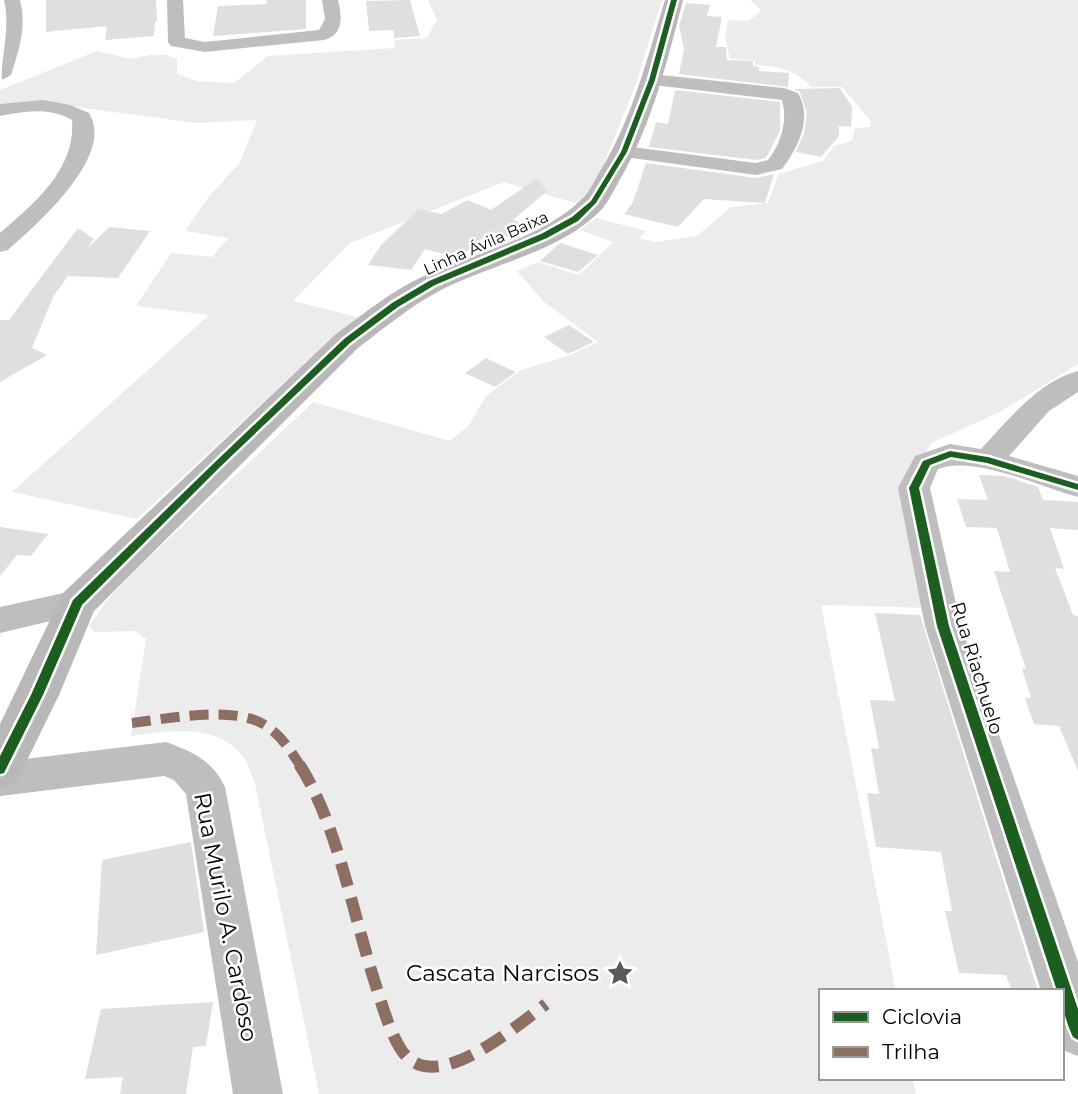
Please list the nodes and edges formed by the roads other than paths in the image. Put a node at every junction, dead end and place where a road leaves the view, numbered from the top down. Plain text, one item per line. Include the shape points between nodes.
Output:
1 (12, 0) edge
2 (175, 0) edge
3 (330, 0) edge
4 (674, 0) edge
5 (2, 75) dead end
6 (652, 80) junction
7 (0, 110) edge
8 (624, 152) junction
9 (0, 245) edge
10 (1078, 379) edge
11 (988, 460) junction
12 (1078, 487) edge
13 (77, 603) junction
14 (0, 620) edge
15 (0, 769) edge
16 (0, 779) edge
17 (1064, 989) edge
18 (1064, 990) edge
19 (1078, 1032) edge
20 (258, 1094) edge

1 - 5 street via 16,29
2 - 3 street via 177,42 205,47 324,35 334,23
4 - 6 street, Linha Ávila Baixa
6 - 8 street, Linha Ávila Baixa
6 - 8 street via 791,97 795,108 789,141 775,164 756,169
7 - 9 street via 42,106 71,110 82,117 86,130 84,146 60,187
8 - 13 street, Linha Ávila Baixa via 594,202 575,219 432,283 347,341
10 - 11 street via 1039,405
11 - 12 street, Rua Riachuelo
11 - 17 street, Rua Riachuelo via 950,454 926,463 914,488 943,626
13 - 14 street
13 - 15 street
16 - 20 street, Rua Murilo A. Cardoso via 166,759 188,768 205,787
18 - 19 street, Rua Riachuelo

